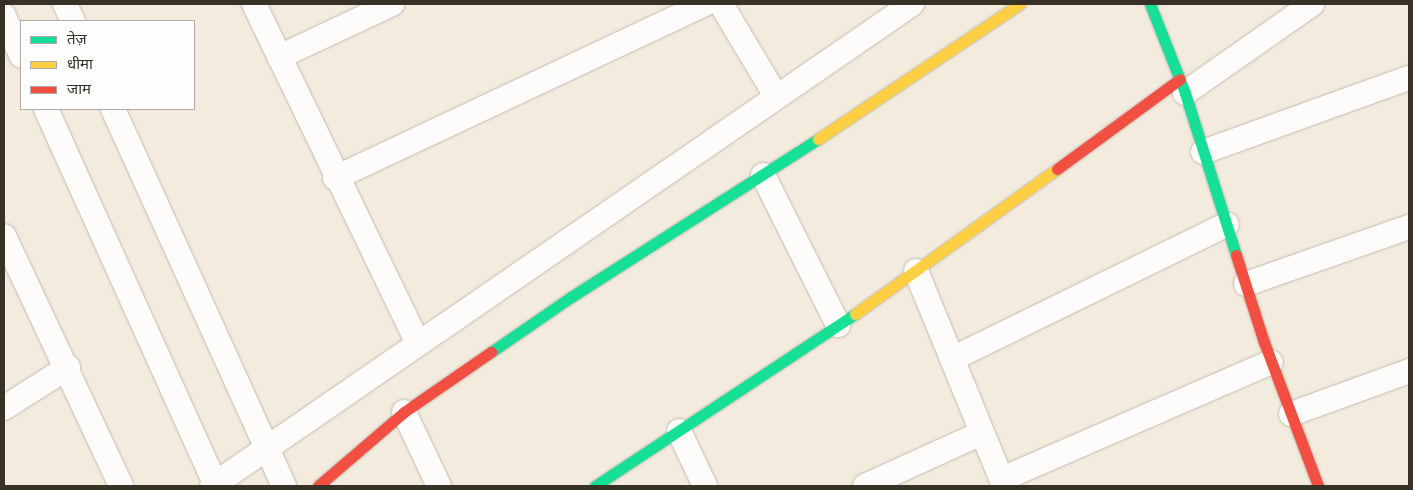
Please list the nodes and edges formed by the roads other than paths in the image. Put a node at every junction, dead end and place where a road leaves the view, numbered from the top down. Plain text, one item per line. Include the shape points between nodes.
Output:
1 (65, 4) edge
2 (254, 4) edge
3 (392, 4) edge
4 (705, 4) edge
5 (721, 4) edge
6 (912, 4) edge
7 (1020, 4) edge
8 (1150, 4) edge
9 (1312, 4) edge
10 (4, 16) edge
11 (73, 20) edge
12 (20, 53) edge
13 (279, 57) junction
14 (1409, 78) edge
15 (1182, 86) junction
16 (776, 96) junction
17 (46, 110) edge
18 (112, 110) edge
19 (1203, 152) junction
20 (763, 175) junction
21 (335, 178) junction
22 (1227, 224) junction
23 (1409, 227) edge
24 (6, 248) edge
25 (916, 271) junction
26 (1246, 284) junction
27 (838, 325) junction
28 (418, 344) junction
29 (952, 359) junction
30 (1271, 362) junction
31 (68, 367) junction
32 (1409, 371) edge
33 (4, 408) edge
34 (404, 412) junction
35 (1291, 414) junction
36 (679, 431) junction
37 (982, 432) junction
38 (268, 448) junction
39 (1003, 482) edge
40 (121, 486) edge
41 (215, 486) edge
42 (284, 486) edge
43 (318, 486) edge
44 (438, 486) edge
45 (595, 486) edge
46 (705, 486) edge
47 (866, 486) edge
48 (1318, 486) edge

1 - 11 street
2 - 13 street
3 - 13 street
4 - 21 street
5 - 16 street
6 - 16 street
7 - 20 street via 888,95
8 - 15 street
9 - 15 street
10 - 12 street
13 - 21 street
14 - 19 street
15 - 19 street
15 - 25 street
16 - 28 street
17 - 41 street
18 - 38 street
19 - 22 street
20 - 27 street
20 - 34 street via 571,297
21 - 28 street
22 - 26 street
22 - 29 street
23 - 26 street
24 - 31 street
25 - 27 street
25 - 29 street
26 - 30 street
27 - 36 street
28 - 38 street
29 - 37 street
30 - 35 street
30 - 39 street
31 - 33 street
31 - 40 street
32 - 35 street
34 - 43 street
34 - 44 street
35 - 48 street
36 - 45 street
36 - 46 street
37 - 39 street
37 - 47 street
38 - 41 street
38 - 42 street

